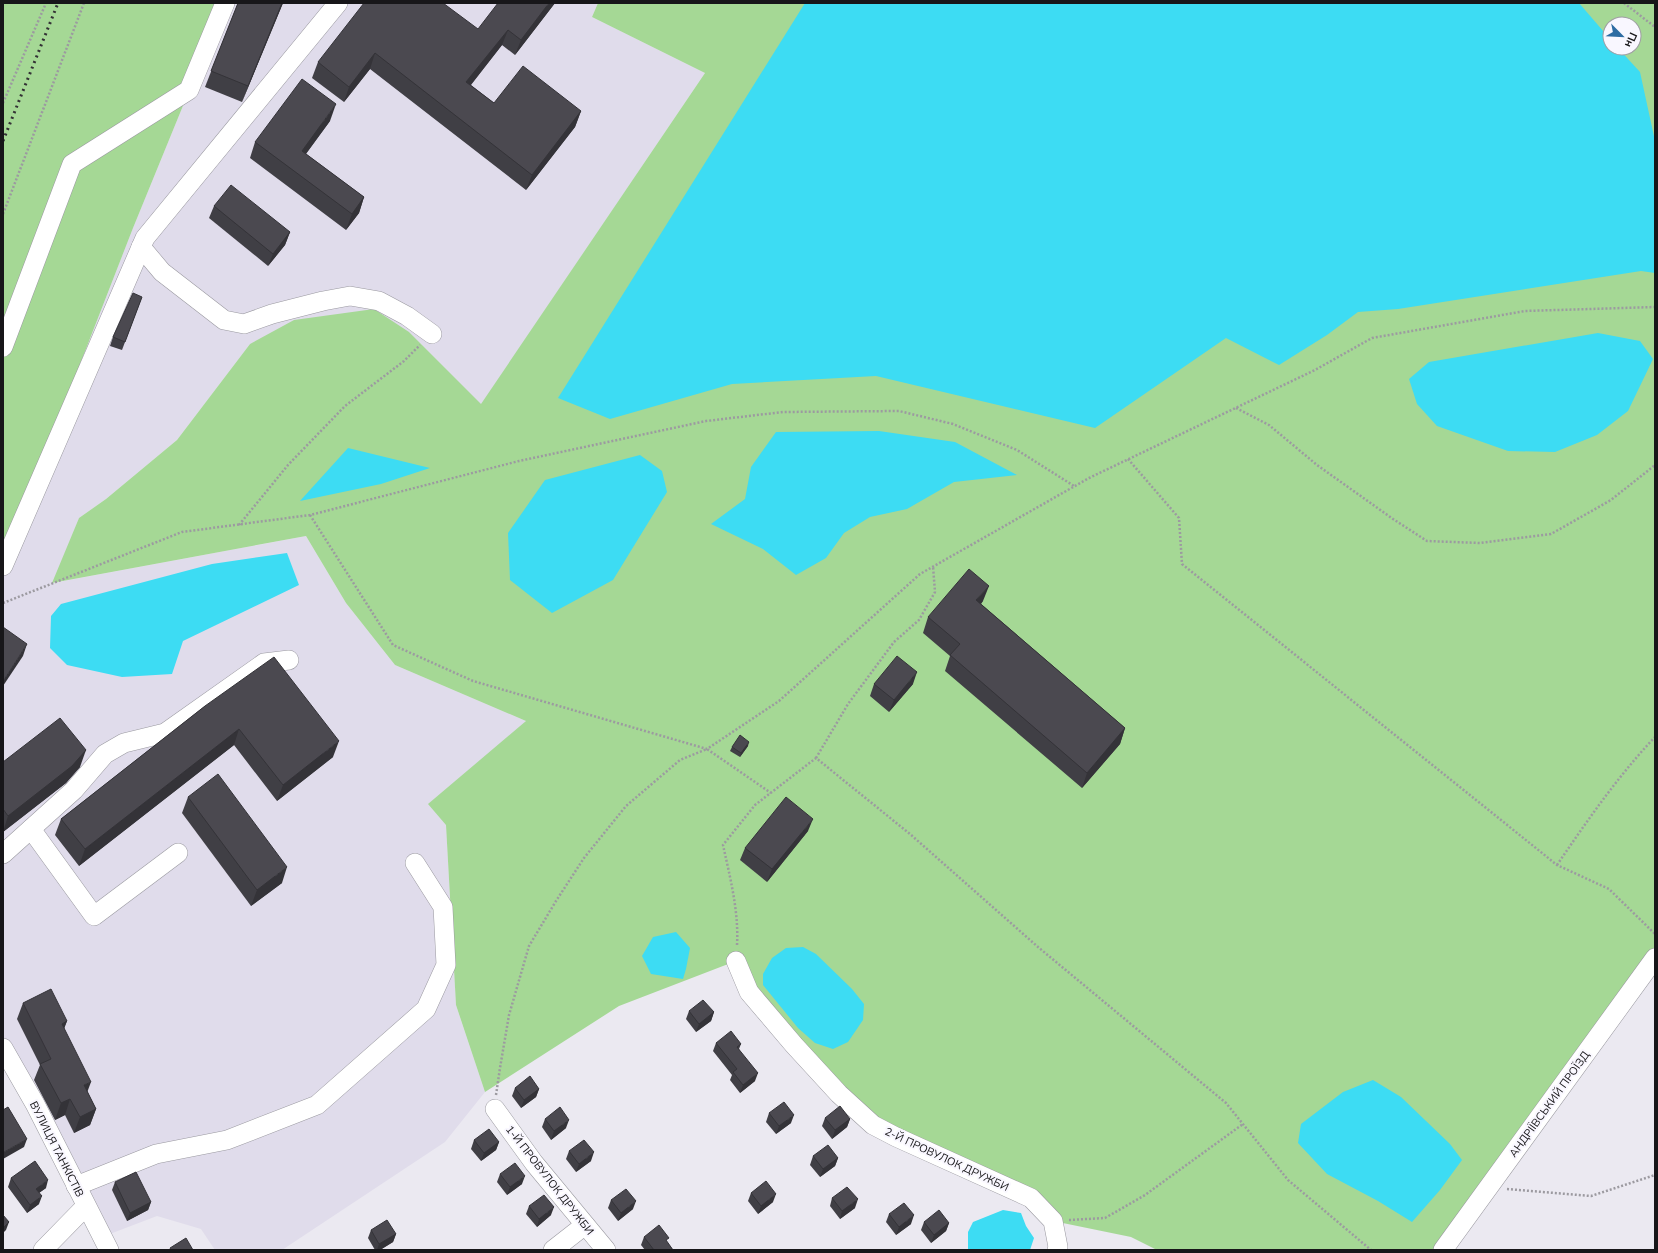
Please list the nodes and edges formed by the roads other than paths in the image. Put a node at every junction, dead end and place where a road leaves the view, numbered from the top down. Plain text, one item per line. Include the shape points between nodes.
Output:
1 (225, 3) edge
2 (338, 3) edge
3 (141, 247) junction
4 (432, 334) road end
5 (3, 347) edge
6 (3, 566) edge
7 (288, 660) dead end
8 (31, 829) junction
9 (178, 853) dead end
10 (3, 854) edge
11 (415, 863) dead end
12 (1655, 958) edge
13 (736, 961) road end
14 (3, 1048) edge
15 (495, 1109) road end
16 (76, 1186) junction
17 (86, 1206) junction
18 (585, 1225) junction
19 (43, 1250) edge
20 (109, 1250) edge
21 (553, 1250) edge
22 (606, 1250) edge
23 (1057, 1250) edge
24 (1443, 1250) edge

1 - 5 street via 189,90 72,164
2 - 3 street via 145,238
3 - 4 street via 162,272 224,320 244,324 272,314 350,296 379,301 407,316
3 - 6 street
7 - 8 street via 264,663 165,733 124,743 105,754 74,790
8 - 9 street via 94,916
8 - 10 street
11 - 16 street via 443,907 446,965 426,1010 317,1105 227,1140 156,1154
12 - 24 street, АНДРІЇВСЬКИЙ ПРОЇЗД
13 - 23 street, 2-Й ПРОВУЛОК ДРУЖБИ via 754,998 839,1094 873,1125 1031,1198 1053,1221
14 - 16 street, ВУЛИЦЯ ТАНКІСТІВ via 35,1104
15 - 18 street, 1-Й ПРОВУЛОК ДРУЖБИ via 534,1163
16 - 17 street, ВУЛИЦЯ ТАНКІСТІВ
17 - 19 street
17 - 20 street, ВУЛИЦЯ ТАНКІСТІВ
18 - 21 street
18 - 22 street, 1-Й ПРОВУЛОК ДРУЖБИ

